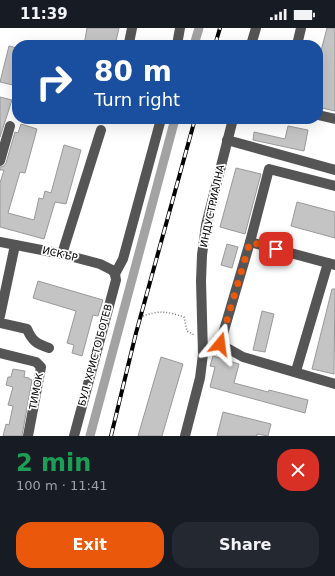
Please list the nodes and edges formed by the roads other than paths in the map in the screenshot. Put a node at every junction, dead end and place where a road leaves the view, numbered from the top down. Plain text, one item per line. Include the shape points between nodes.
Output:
1 (132, 28) edge
2 (180, 28) edge
3 (256, 28) edge
4 (301, 28) edge
5 (129, 40) edge
6 (178, 40) edge
7 (252, 40) edge
8 (298, 40) edge
9 (323, 116) edge
10 (335, 119) edge
11 (160, 124) edge
12 (232, 124) edge
13 (10, 126) dead end
14 (101, 130) dead end
15 (228, 140) junction
16 (0, 161) edge
17 (335, 170) edge
18 (335, 186) edge
19 (0, 242) edge
20 (250, 242) junction
21 (15, 245) junction
22 (62, 254) junction
23 (331, 264) edge
24 (116, 274) junction
25 (0, 316) edge
26 (0, 322) edge
27 (203, 339) junction
28 (220, 344) junction
29 (49, 348) dead end
30 (0, 353) edge
31 (296, 371) junction
32 (335, 384) edge
33 (28, 436) edge
34 (74, 436) edge
35 (185, 436) edge

1 - 5 street
2 - 6 street
3 - 7 street
4 - 8 street
9 - 10 street
11 - 24 street, БУЛ. ХРИСТО БОТЕВ via 123,259
12 - 15 street, ИНДУСТРИАЛНА
13 - 16 street
14 - 22 street
15 - 17 street
15 - 27 street, ИНДУСТРИАЛНА via 206,225 202,255
18 - 20 street via 269,169
19 - 21 street, ИСКЪР
20 - 23 street
20 - 28 street
21 - 22 street, ИСКЪР
21 - 25 street
22 - 24 street, ИСКЪР via 106,266
23 - 31 street
24 - 34 street, БУЛ. ХРИСТО БОТЕВ
26 - 29 street via 27,329 35,343
27 - 28 street
27 - 35 street, ИНДУСТРИАЛНА via 200,378
28 - 31 street via 243,357
30 - 33 street, ТИМОК via 36,362 41,367
31 - 32 street

